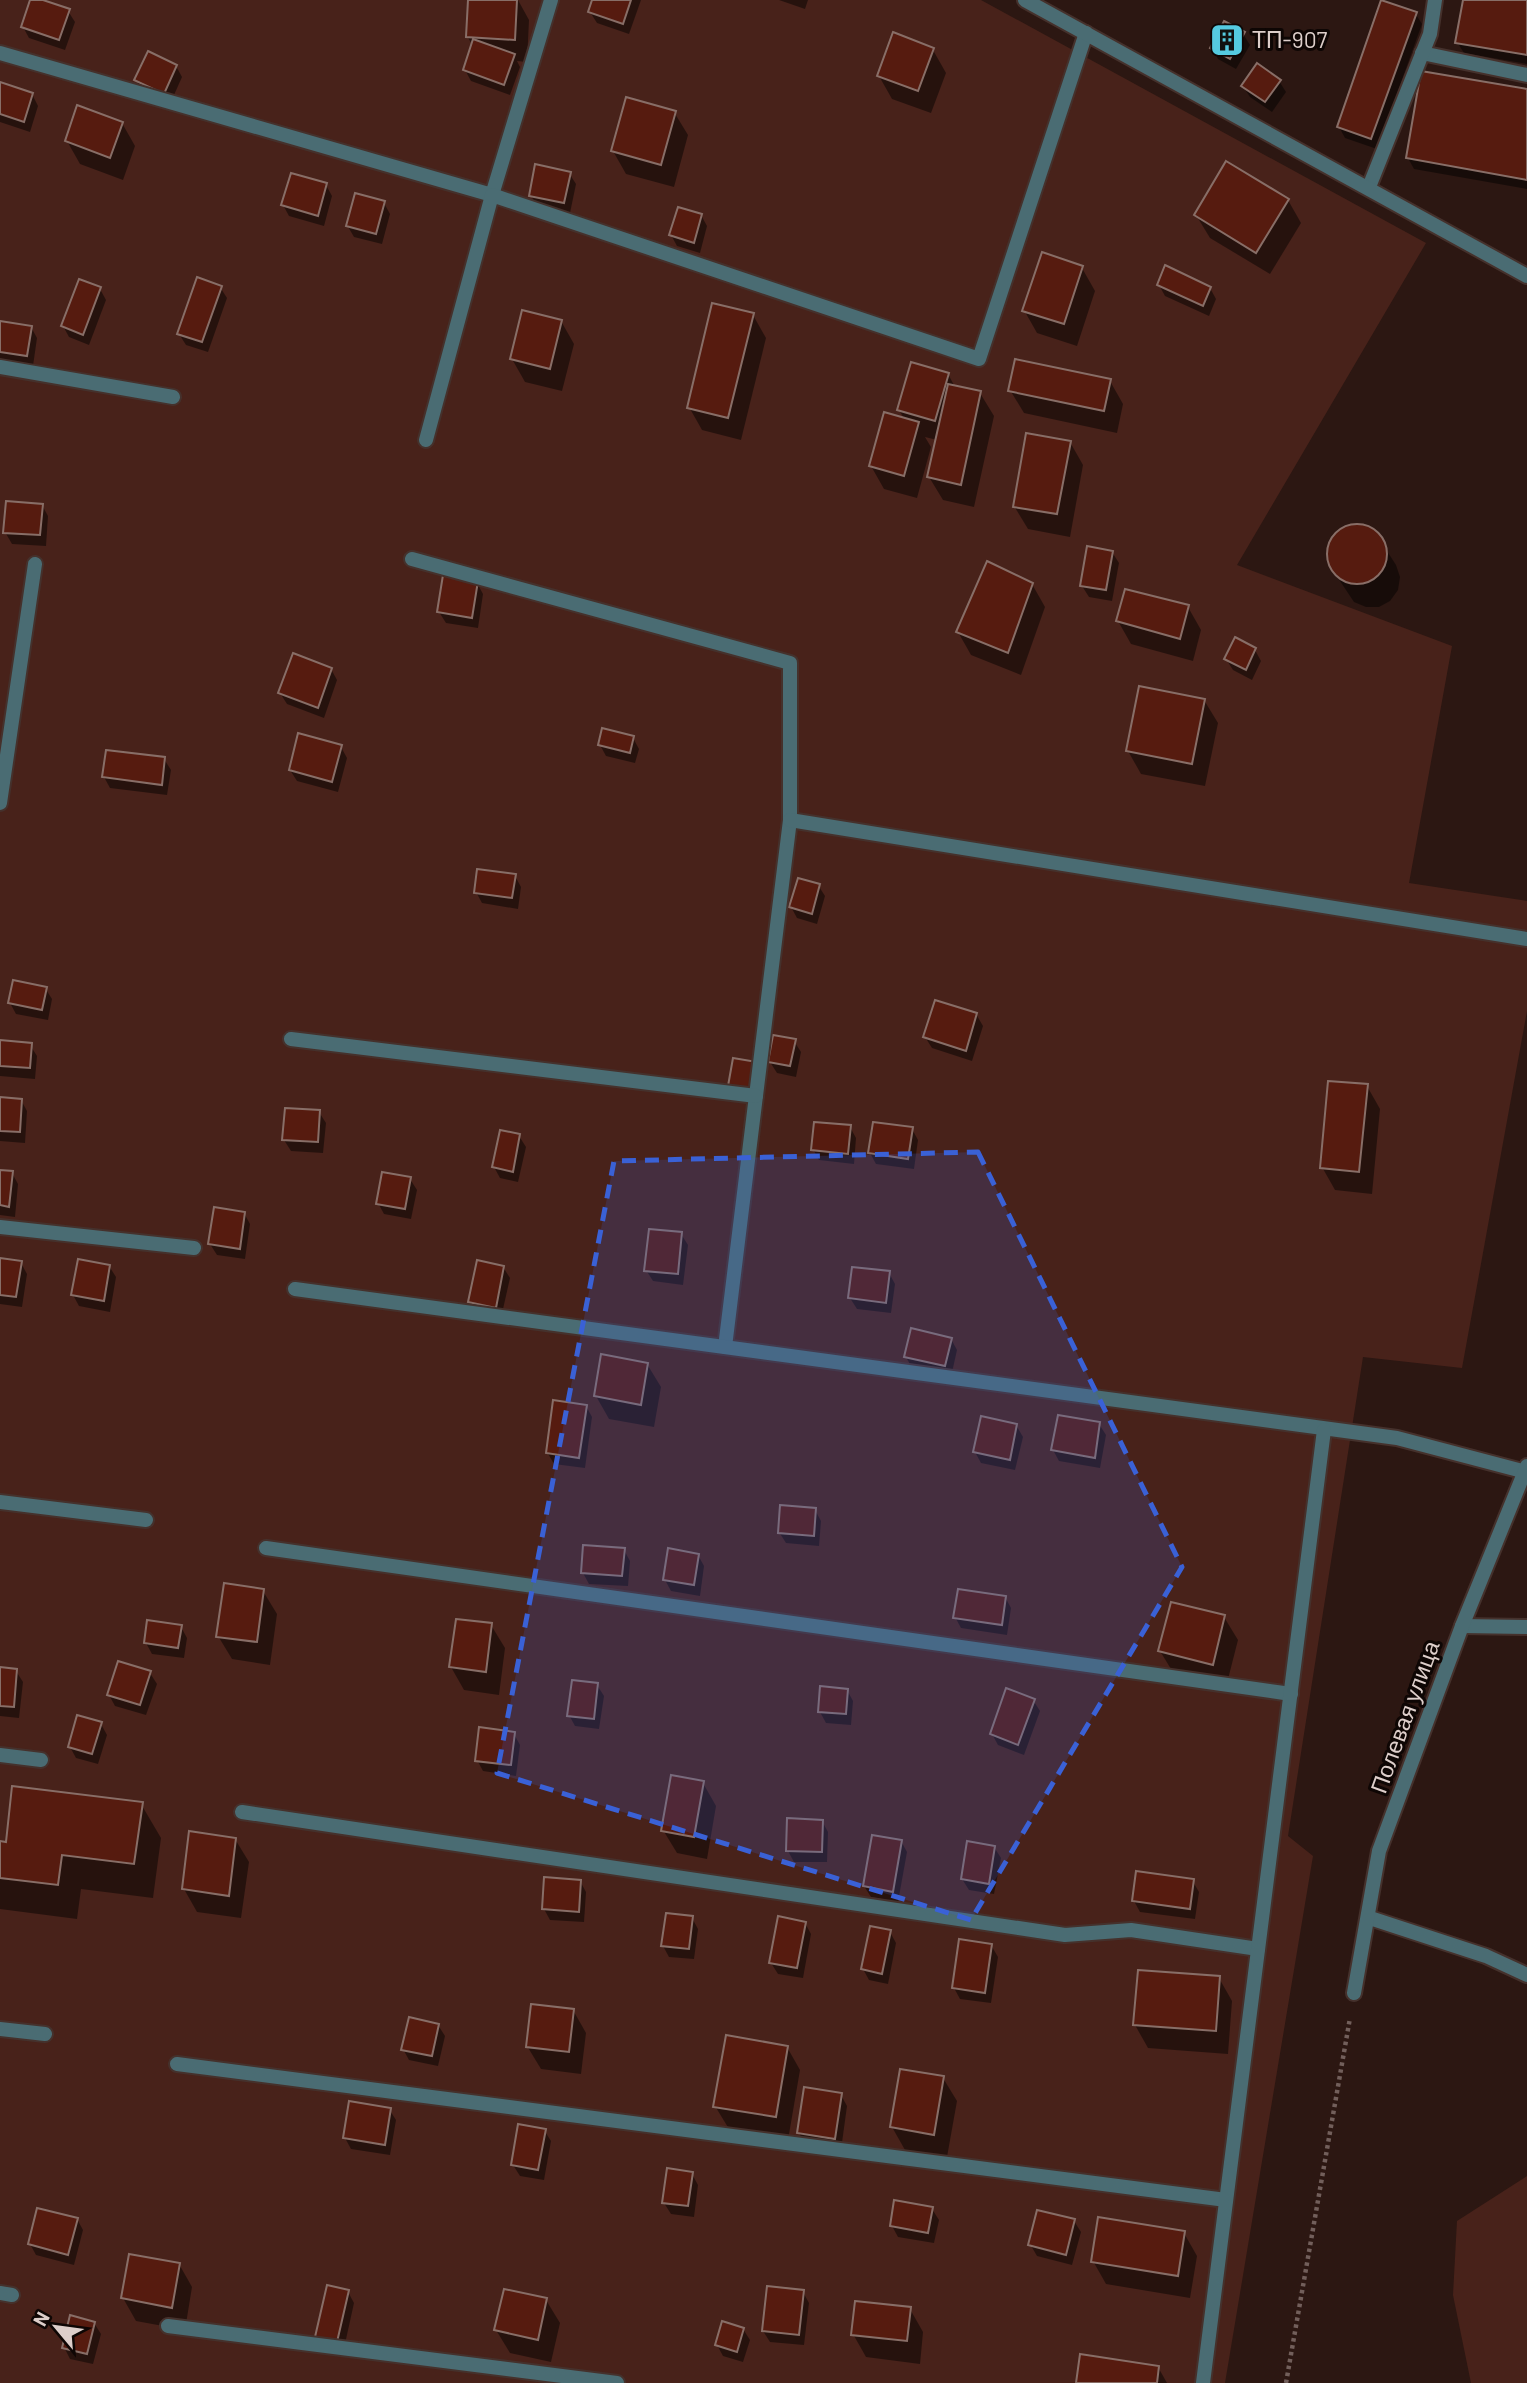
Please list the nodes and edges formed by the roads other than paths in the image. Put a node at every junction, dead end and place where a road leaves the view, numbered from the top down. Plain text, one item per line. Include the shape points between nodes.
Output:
1 (551, 0) edge
2 (1025, 0) edge
3 (1435, 0) edge
4 (1086, 33) junction
5 (0, 53) edge
6 (1422, 53) junction
7 (1527, 75) edge
8 (1368, 187) junction
9 (492, 195) junction
10 (1527, 276) edge
11 (0, 367) edge
12 (173, 397) dead end
13 (426, 440) dead end
14 (412, 559) dead end
15 (35, 564) dead end
16 (0, 803) edge
17 (790, 820) junction
18 (1527, 939) edge
19 (290, 1040) dead end
20 (756, 1096) junction
21 (0, 1227) edge
22 (194, 1248) dead end
23 (295, 1289) dead end
24 (725, 1347) junction
25 (1324, 1430) junction
26 (1527, 1469) edge
27 (0, 1502) edge
28 (146, 1520) dead end
29 (266, 1548) dead end
30 (1462, 1626) junction
31 (1527, 1627) edge
32 (1291, 1694) junction
33 (0, 1755) edge
34 (41, 1760) dead end
35 (242, 1812) dead end
36 (1370, 1918) junction
37 (1258, 1949) junction
38 (1527, 1975) edge
39 (1354, 1993) road end
40 (0, 2029) edge
41 (45, 2034) dead end
42 (177, 2064) dead end
43 (1226, 2200) junction
44 (168, 2326) dead end
45 (617, 2383) edge
46 (1203, 2383) edge

1 - 9 street
2 - 4 street
3 - 6 street
4 - 8 street
4 - 9 street via 979,359
5 - 9 street
6 - 7 street
6 - 8 street
8 - 10 street
9 - 13 street
11 - 12 street
14 - 17 street via 790,663
15 - 16 street
17 - 18 street
17 - 20 street
19 - 20 street
20 - 24 street
21 - 22 street
23 - 24 street
24 - 25 street
25 - 26 street via 1397,1438
25 - 32 street
26 - 30 street, Полевая улица
27 - 28 street
29 - 32 street
30 - 31 street
30 - 36 street, Полевая улица via 1379,1851
32 - 37 street
33 - 34 street
35 - 37 street via 1065,1935 1131,1930
36 - 38 street via 1486,1956
36 - 39 street, Полевая улица
37 - 43 street
40 - 41 street
42 - 43 street
43 - 46 street
44 - 45 street

